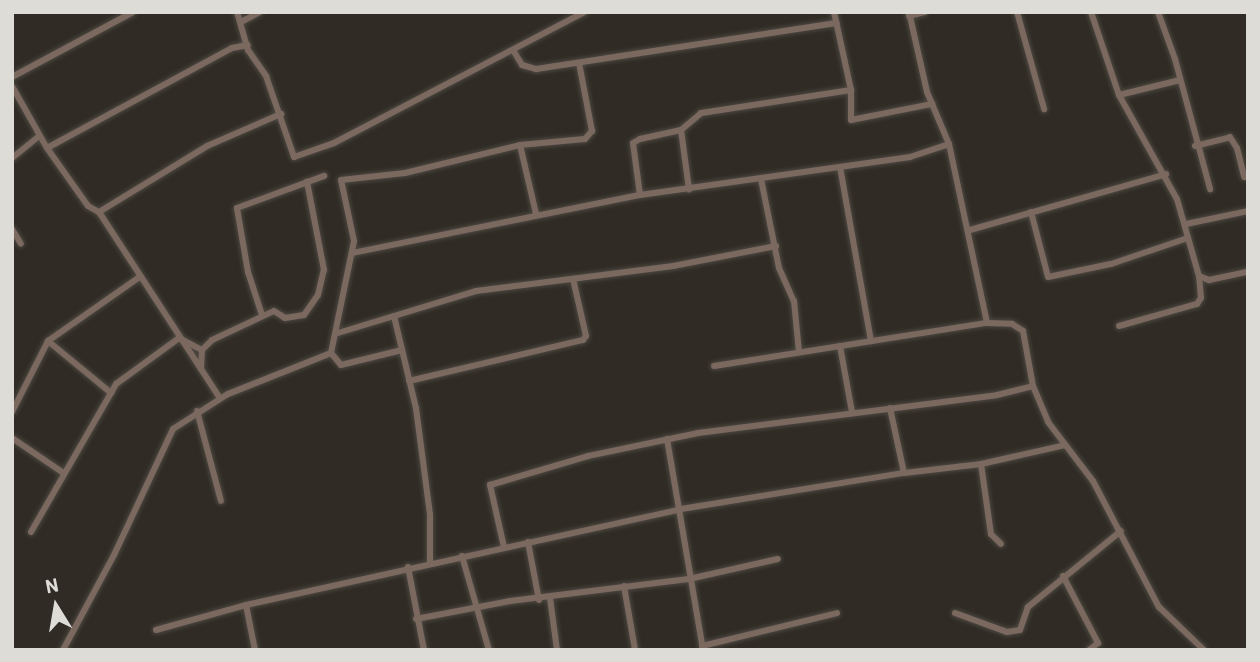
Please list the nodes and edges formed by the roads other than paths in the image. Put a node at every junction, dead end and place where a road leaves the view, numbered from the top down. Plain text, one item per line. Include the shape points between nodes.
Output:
1 (133, 12) edge
2 (237, 12) edge
3 (260, 12) edge
4 (585, 12) edge
5 (834, 12) edge
6 (925, 12) edge
7 (1017, 12) edge
8 (1091, 12) edge
9 (1158, 12) edge
10 (909, 14) edge
11 (572, 15) edge
12 (241, 22) junction
13 (836, 23) junction
14 (248, 45) junction
15 (513, 50) junction
16 (579, 62) junction
17 (12, 77) edge
18 (1180, 80) junction
19 (12, 86) edge
20 (851, 90) junction
21 (1119, 95) junction
22 (932, 104) junction
23 (1044, 109) dead end
24 (281, 114) junction
25 (681, 130) junction
26 (39, 136) junction
27 (949, 144) junction
28 (520, 145) junction
29 (1195, 146) junction
30 (47, 148) junction
31 (12, 158) edge
32 (840, 167) junction
33 (1166, 174) junction
34 (324, 176) dead end
35 (1244, 177) dead end
36 (761, 179) junction
37 (307, 182) junction
38 (689, 189) junction
39 (1210, 189) dead end
40 (640, 195) junction
41 (1248, 211) edge
42 (99, 212) junction
43 (1031, 212) junction
44 (537, 214) junction
45 (1186, 224) junction
46 (12, 229) edge
47 (970, 230) junction
48 (1188, 238) junction
49 (21, 244) dead end
50 (776, 246) junction
51 (352, 253) junction
52 (1248, 272) edge
53 (141, 276) junction
54 (1199, 276) junction
55 (573, 279) junction
56 (262, 315) junction
57 (394, 316) junction
58 (987, 323) junction
59 (1119, 327) dead end
60 (338, 333) junction
61 (179, 338) junction
62 (48, 341) junction
63 (871, 341) junction
64 (840, 346) junction
65 (202, 350) junction
66 (402, 350) junction
67 (799, 352) junction
68 (331, 353) junction
69 (714, 366) dead end
70 (201, 371) junction
71 (409, 381) junction
72 (1034, 386) junction
73 (111, 393) junction
74 (220, 398) junction
75 (890, 408) junction
76 (197, 411) junction
77 (12, 412) edge
78 (852, 412) junction
79 (12, 438) edge
80 (667, 439) junction
81 (1065, 445) junction
82 (981, 464) junction
83 (62, 472) junction
84 (905, 473) junction
85 (221, 501) dead end
86 (681, 509) junction
87 (1121, 531) junction
88 (31, 532) dead end
89 (528, 542) junction
90 (1001, 544) dead end
91 (504, 547) junction
92 (462, 556) junction
93 (778, 559) dead end
94 (430, 564) junction
95 (408, 567) junction
96 (1063, 576) junction
97 (689, 579) junction
98 (624, 586) junction
99 (550, 597) junction
100 (539, 600) junction
101 (246, 605) junction
102 (478, 609) junction
103 (837, 613) dead end
104 (955, 613) dead end
105 (416, 620) junction
106 (156, 630) dead end
107 (702, 648) edge
108 (63, 650) edge
109 (255, 650) edge
110 (424, 650) edge
111 (489, 650) edge
112 (557, 650) edge
113 (635, 650) edge
114 (1089, 650) edge
115 (1204, 650) edge

1 - 17 street
2 - 12 street
3 - 12 street
4 - 11 street
5 - 13 street
6 - 10 street
7 - 23 street
8 - 21 street
9 - 18 street
10 - 22 street
11 - 15 street
12 - 14 street
13 - 16 street
13 - 20 street
14 - 24 street
14 - 30 street via 232,48
15 - 16 street via 522,65 536,69
15 - 24 street via 334,143 294,157
16 - 28 street via 592,131 583,140
18 - 21 street
18 - 29 street
19 - 26 street
20 - 22 street via 848,117 857,121
20 - 25 street via 701,113
21 - 33 street
22 - 27 street
24 - 42 street via 207,146
25 - 38 street
25 - 40 street via 633,143
26 - 30 street
26 - 31 street
27 - 32 street via 910,158
27 - 47 street
28 - 44 street
28 - 51 street via 405,173 341,180
29 - 35 street via 1230,137
29 - 39 street
30 - 42 street via 88,206
32 - 36 street
32 - 63 street
33 - 43 street
33 - 45 street
34 - 37 street
36 - 38 street
36 - 50 street
37 - 56 street via 324,270 318,295 309,310 296,318 274,311
37 - 56 street via 237,208 248,272
38 - 40 street
40 - 44 street
41 - 45 street
42 - 53 street
43 - 47 street
43 - 48 street via 1048,277 1111,264
44 - 51 street
45 - 48 street
46 - 49 street
47 - 58 street
48 - 54 street
50 - 55 street
50 - 67 street via 779,268 794,301
51 - 60 street
52 - 54 street via 1209,280
53 - 61 street
53 - 62 street
54 - 59 street via 1201,298 1197,304
55 - 57 street via 476,291
55 - 71 street via 586,336 583,340
56 - 65 street
57 - 60 street
57 - 66 street
58 - 63 street
58 - 72 street via 1012,324 1023,331
60 - 68 street
61 - 65 street
61 - 70 street
61 - 73 street via 130,370
62 - 73 street
62 - 77 street
63 - 64 street
64 - 67 street
64 - 78 street
65 - 70 street
66 - 68 street via 341,365
66 - 71 street
67 - 69 street
68 - 74 street
70 - 74 street
71 - 94 street via 429,514
72 - 75 street
72 - 81 street via 1048,422
73 - 83 street
74 - 76 street
75 - 78 street
75 - 84 street
76 - 85 street
76 - 108 street via 184,418 166,440 114,555
78 - 80 street
79 - 83 street
80 - 86 street
80 - 91 street via 489,485
81 - 82 street
81 - 87 street via 1093,481
82 - 84 street
82 - 90 street via 990,534
83 - 88 street
84 - 86 street
86 - 89 street
86 - 97 street
87 - 96 street
87 - 115 street via 1167,618
89 - 91 street
89 - 100 street
91 - 92 street
92 - 94 street
92 - 102 street
93 - 97 street
94 - 95 street
95 - 101 street
95 - 105 street
96 - 104 street via 1028,607 1023,627 1015,632 973,623
96 - 114 street via 1098,643
97 - 98 street
97 - 107 street
98 - 99 street
98 - 113 street
99 - 100 street
99 - 112 street
100 - 102 street
101 - 106 street
101 - 109 street
102 - 105 street
102 - 111 street
103 - 107 street
105 - 110 street

